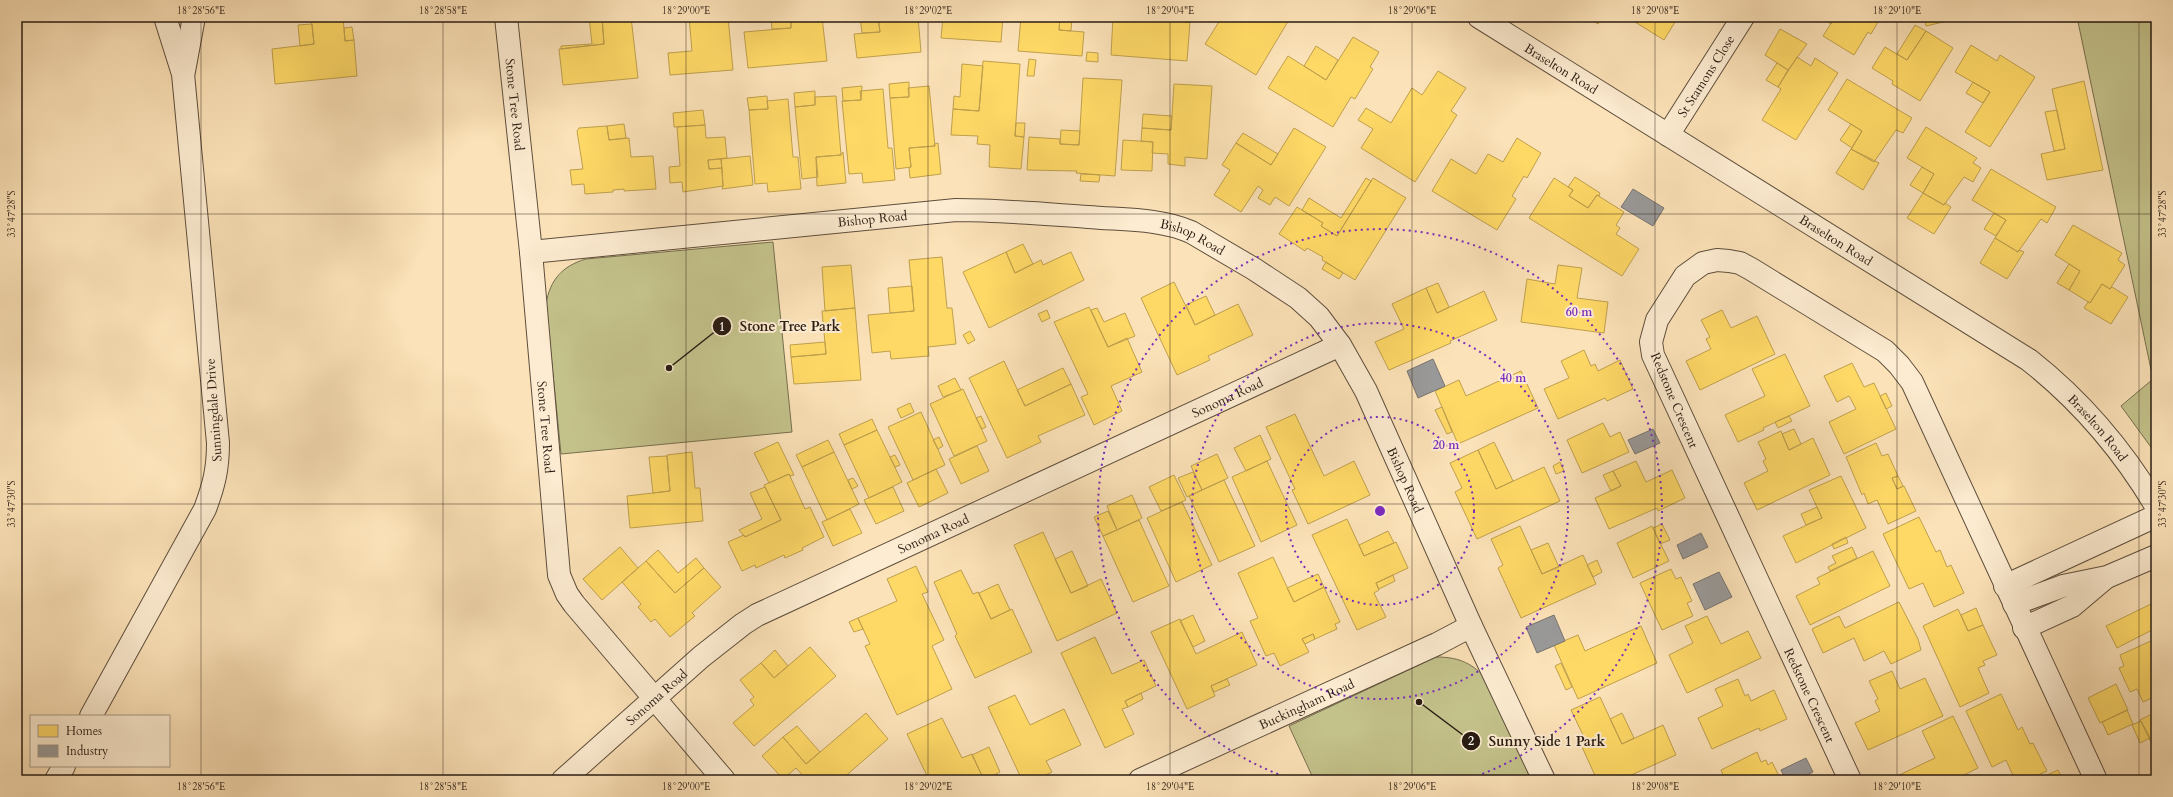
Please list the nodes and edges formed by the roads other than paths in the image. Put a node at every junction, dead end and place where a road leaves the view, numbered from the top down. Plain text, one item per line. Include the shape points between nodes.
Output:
1 (165, 17) edge
2 (194, 17) edge
3 (506, 17) edge
4 (1479, 17) edge
5 (1743, 17) edge
6 (183, 74) junction
7 (1668, 135) junction
8 (531, 252) junction
9 (1340, 345) junction
10 (2156, 506) edge
11 (2156, 516) edge
12 (2156, 556) edge
13 (2107, 577) junction
14 (2009, 595) junction
15 (1471, 626) junction
16 (2024, 628) junction
17 (656, 699) junction
18 (92, 715) edge
19 (63, 767) edge
20 (56, 780) edge
21 (563, 780) edge
22 (724, 780) edge
23 (1140, 780) edge
24 (1544, 780) edge
25 (1850, 780) edge
26 (2096, 780) edge

1 - 6 street, Sunningdale Drive
2 - 6 street, Sunningdale Drive
3 - 8 street, Stone Tree Road
4 - 7 street, Braselton Road
5 - 7 street, St Stamons Close
6 - 18 street, Sunningdale Drive via 218,443 218,468 205,509
7 - 10 street, Braselton Road via 2029,360 2098,424 2137,474
8 - 9 street, Bishop Road via 956,210 1148,221 1186,230 1254,269 1309,306
8 - 17 street, Stone Tree Road via 559,576 574,604
9 - 15 street, Bishop Road via 1366,391
9 - 17 street, Sonoma Road via 758,615 701,658
11 - 14 street
12 - 13 street
13 - 14 street
13 - 16 street via 2072,606
14 - 16 street, Redstone Crescent
14 - 25 street, Redstone Crescent via 1912,382 1885,351 1740,263 1717,260 1703,263 1685,276 1657,320 1651,342 1653,355
15 - 23 street, Buckingham Road
15 - 24 street, Bishop Road
16 - 26 street, Redstone Crescent
17 - 21 street, Sonoma Road
17 - 22 street, Stone Tree Road
19 - 20 street

